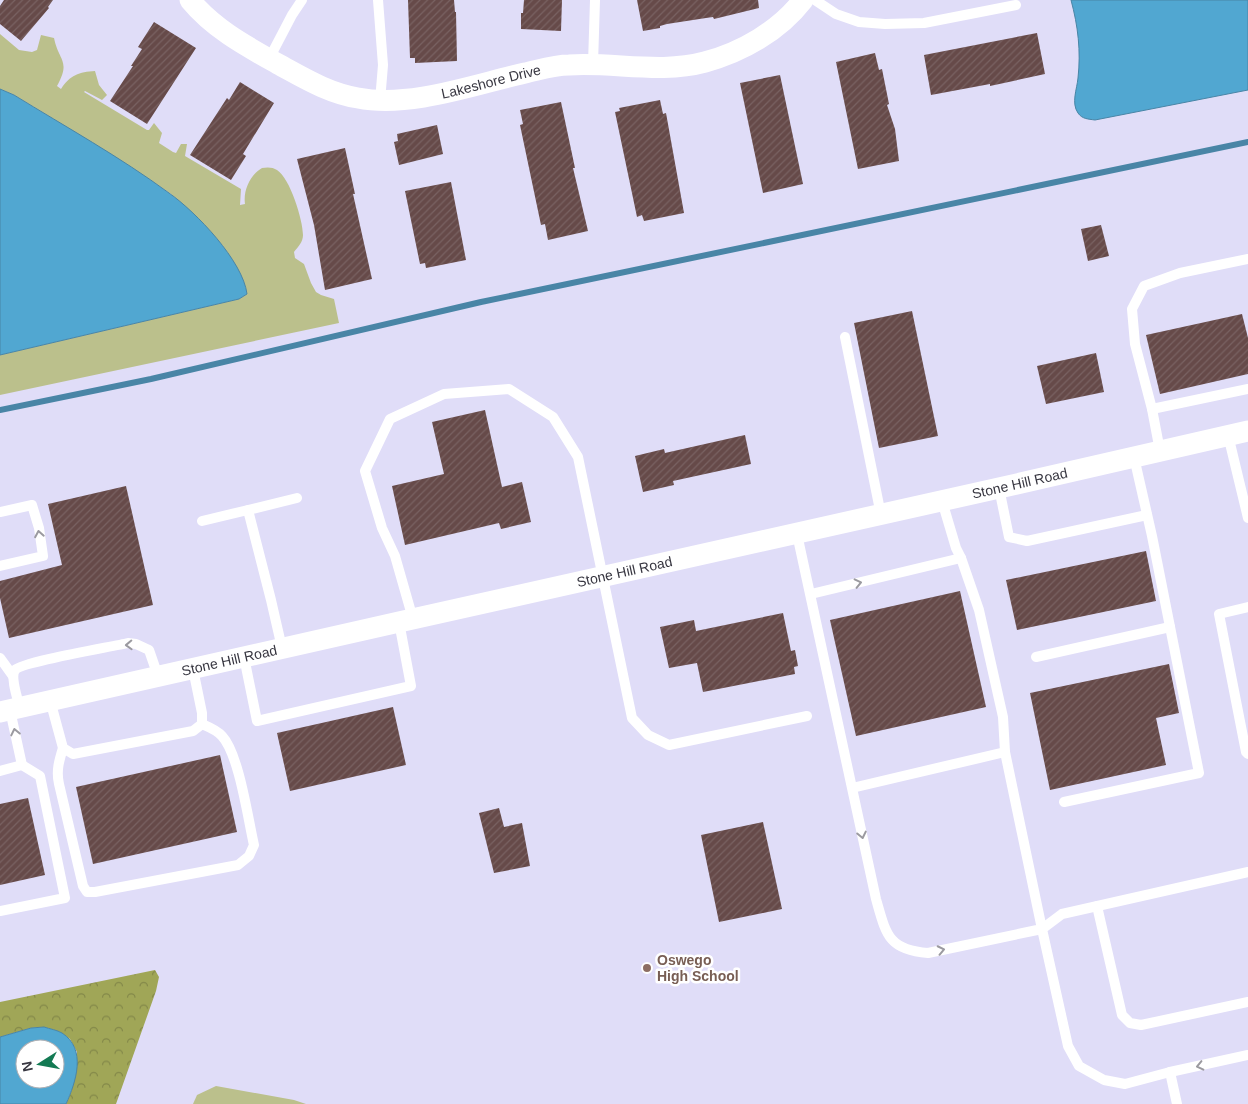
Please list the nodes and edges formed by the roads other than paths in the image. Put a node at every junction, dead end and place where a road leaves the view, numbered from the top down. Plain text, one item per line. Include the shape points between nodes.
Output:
1 (190, 0) edge
2 (302, 0) edge
3 (378, 0) edge
4 (595, 0) edge
5 (802, 0) edge
6 (815, 0) edge
7 (1016, 6) dead end
8 (269, 59) junction
9 (593, 64) junction
10 (380, 101) junction
11 (1248, 259) edge
12 (845, 337) dead end
13 (1248, 388) edge
14 (1152, 409) junction
15 (1238, 433) edge
16 (1160, 450) junction
17 (1134, 457) junction
18 (999, 488) junction
19 (297, 498) dead end
20 (942, 501) junction
21 (248, 510) junction
22 (0, 512) edge
23 (880, 515) junction
24 (1147, 515) junction
25 (1248, 518) edge
26 (202, 521) dead end
27 (797, 534) junction
28 (961, 558) junction
29 (0, 566) edge
30 (603, 576) junction
31 (811, 594) junction
32 (1248, 606) edge
33 (406, 620) junction
34 (1170, 627) junction
35 (282, 648) junction
36 (244, 657) junction
37 (1036, 657) dead end
38 (0, 658) edge
39 (193, 669) junction
40 (14, 673) junction
41 (158, 676) junction
42 (50, 700) junction
43 (10, 710) edge
44 (807, 716) dead end
45 (202, 724) junction
46 (63, 748) junction
47 (1005, 752) junction
48 (1248, 754) edge
49 (22, 765) junction
50 (0, 770) edge
51 (852, 788) junction
52 (1064, 802) dead end
53 (1248, 872) edge
54 (1097, 906) junction
55 (0, 911) edge
56 (1042, 929) junction
57 (1248, 1002) edge
58 (1248, 1055) edge
59 (1170, 1072) junction
60 (1177, 1104) edge

1 - 8 street, Lakeshore Drive via 218,28
2 - 8 lane
3 - 10 lane via 383,65
4 - 9 lane
5 - 9 street, Lakeshore Drive via 796,9 764,35 736,51 705,62 661,67
6 - 7 lane via 836,14 859,22 884,24 924,23
8 - 10 street, Lakeshore Drive via 324,88
9 - 10 street, Lakeshore Drive via 556,66 429,96
11 - 14 lane via 1180,273 1144,286 1132,309 1135,344
12 - 23 lane
13 - 14 lane
14 - 16 lane
15 - 16 street, Stone Hill Road
15 - 25 lane
16 - 17 street, Stone Hill Road
17 - 18 street, Stone Hill Road
17 - 24 lane
18 - 20 street, Stone Hill Road
18 - 24 lane via 1009,537 1027,541
19 - 21 lane
20 - 23 street, Stone Hill Road
20 - 28 lane
21 - 26 lane
21 - 35 lane
29 -> 22 lane via 43,556 32,505
23 - 27 street, Stone Hill Road
24 - 34 lane
27 - 30 street, Stone Hill Road
27 - 31 lane
31 -> 28 lane
28 - 47 lane via 979,610 1003,717
30 - 33 street, Stone Hill Road
30 - 33 lane via 578,457 553,417 509,388 444,394 390,419 365,471 382,528 395,556
30 - 44 lane via 632,718 648,735 669,745
31 - 51 lane
32 - 48 lane via 1219,614
33 - 35 street, Stone Hill Road
33 - 36 lane via 412,686 257,721
34 - 37 lane
34 - 52 lane via 1199,773
35 - 36 street, Stone Hill Road
36 - 39 street, Stone Hill Road
38 - 40 lane
39 - 41 street, Stone Hill Road
39 - 45 lane
41 -> 40 lane via 149,650 128,643 45,660 23,666
40 - 43 lane
41 - 42 street, Stone Hill Road
42 - 43 street, Stone Hill Road
42 - 46 lane
49 -> 43 lane
45 - 46 lane via 193,731 72,754
45 - 46 lane via 223,736 233,756 254,845 249,856 238,865 95,892 87,892 83,886 58,784
47 - 51 lane
47 - 56 lane
49 - 50 lane
49 - 55 lane via 40,776 65,898
51 -> 56 lane via 876,899 886,932 896,943 910,951 928,953
53 - 54 lane
54 - 56 lane via 1062,914
54 - 57 lane via 1122,1015 1130,1023 1141,1025
56 - 59 lane via 1068,1046 1079,1066 1104,1080 1125,1084
58 -> 59 lane
59 - 60 lane

